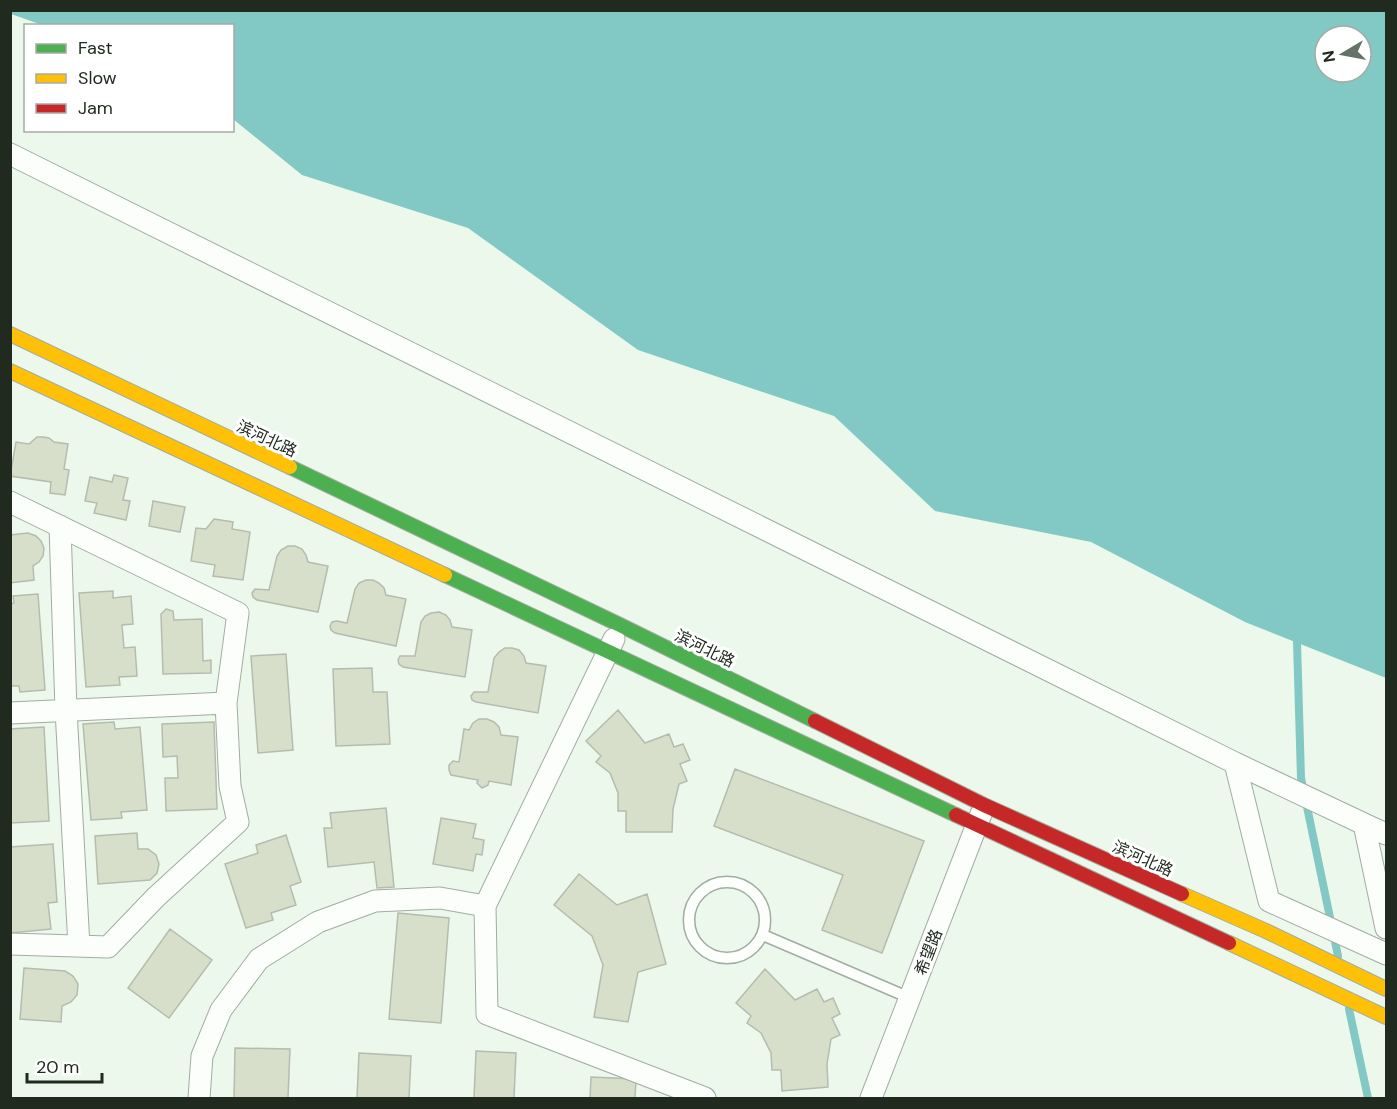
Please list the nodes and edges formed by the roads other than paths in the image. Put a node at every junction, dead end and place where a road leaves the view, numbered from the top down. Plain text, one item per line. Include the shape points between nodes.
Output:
1 (10, 154) edge
2 (10, 334) edge
3 (10, 371) edge
4 (10, 502) edge
5 (60, 526) junction
6 (621, 625) junction
7 (608, 651) junction
8 (226, 703) junction
9 (66, 710) junction
10 (10, 713) edge
11 (1235, 763) junction
12 (980, 815) junction
13 (1364, 824) junction
14 (1386, 834) edge
15 (485, 906) junction
16 (1386, 928) edge
17 (763, 935) junction
18 (10, 944) edge
19 (79, 946) junction
20 (1386, 954) edge
21 (1384, 988) edge
22 (910, 998) junction
23 (1386, 1017) edge
24 (199, 1098) edge
25 (705, 1098) edge
26 (871, 1098) edge

1 - 11 street
2 - 6 main road, 滨河北路
3 - 7 main road, 滨河北路
4 - 5 street
5 - 8 street via 238,614
5 - 9 street
6 - 7 street
6 - 12 main road, 滨河北路
7 - 12 main road, 滨河北路
7 - 15 street
8 - 9 street
8 - 19 street via 230,786 238,822 108,947
9 - 10 street
9 - 19 street
11 - 13 street
11 - 20 street via 1269,901
12 - 21 main road, 滨河北路 via 1266,931
12 - 22 street, 希望路
12 - 23 main road, 滨河北路
13 - 14 street
13 - 16 street
15 - 24 street via 440,898 375,902 318,922 259,959 221,1010 202,1056
15 - 25 street via 487,1014
17 - 17 lane via 747,954 723,959 701,950 689,929 691,905 706,887 730,881 752,891 765,911
17 - 22 lane
18 - 19 street
22 - 26 street, 希望路

